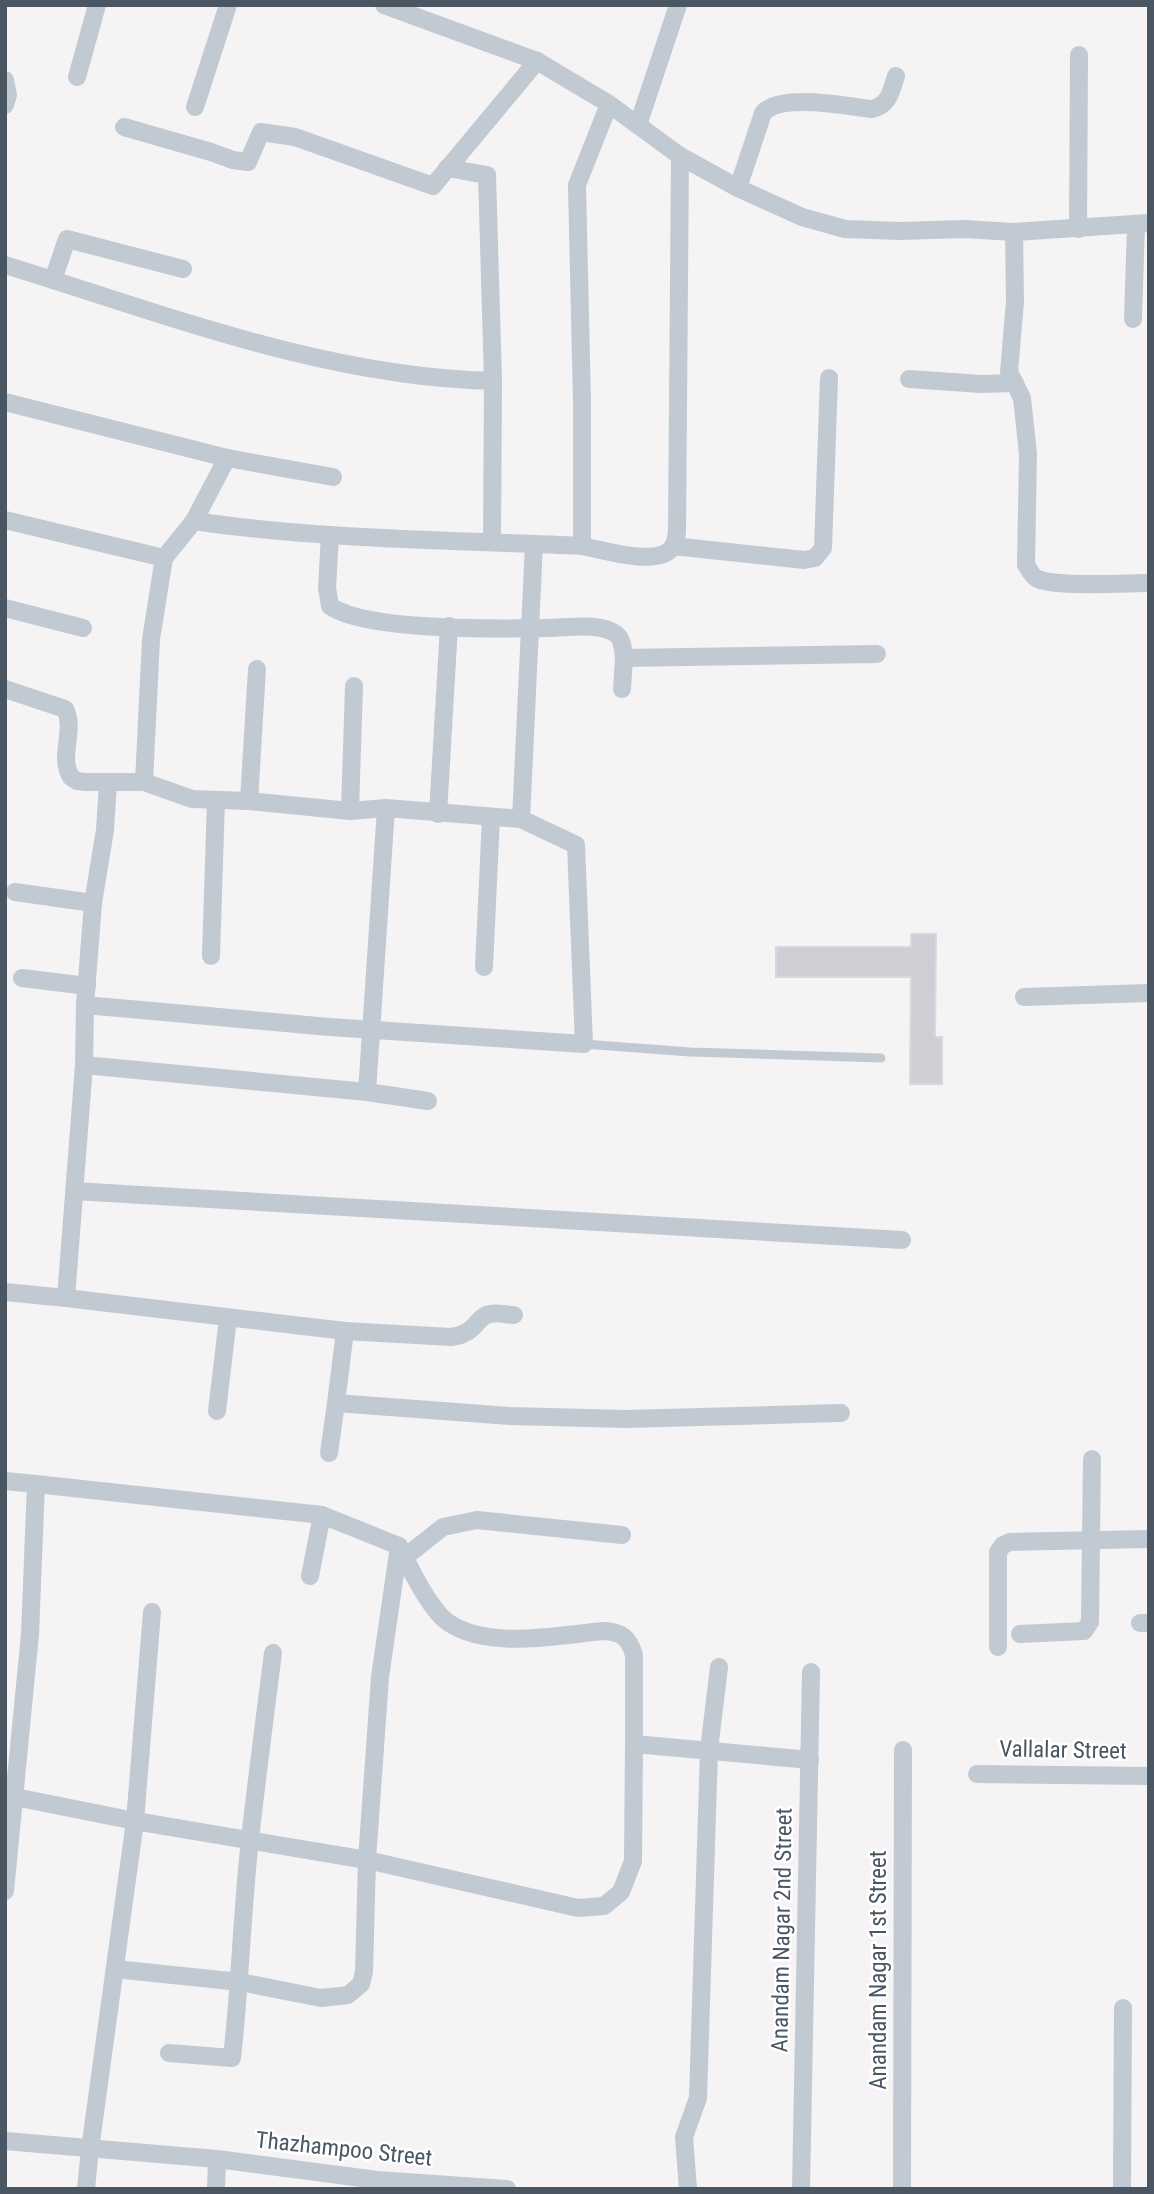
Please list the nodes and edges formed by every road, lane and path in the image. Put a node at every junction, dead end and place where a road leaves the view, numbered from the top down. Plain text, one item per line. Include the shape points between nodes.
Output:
1 (97, 5) edge
2 (228, 5) edge
3 (384, 5) edge
4 (678, 5) edge
5 (1079, 55) dead end
6 (537, 61) junction
7 (896, 76) dead end
8 (77, 77) dead end
9 (5, 80) edge
10 (609, 104) junction
11 (5, 106) edge
12 (195, 107) dead end
13 (638, 125) junction
14 (124, 127) dead end
15 (680, 156) junction
16 (447, 167) junction
17 (738, 188) junction
18 (1142, 224) edge
19 (1078, 229) junction
20 (1014, 232) junction
21 (5, 265) edge
22 (183, 269) dead end
23 (53, 280) junction
24 (1133, 319) dead end
25 (829, 378) dead end
26 (909, 379) dead end
27 (493, 381) junction
28 (1014, 383) junction
29 (5, 402) edge
30 (227, 458) junction
31 (333, 477) dead end
32 (5, 520) edge
33 (194, 521) junction
34 (330, 535) junction
35 (492, 542) junction
36 (534, 544) junction
37 (582, 546) junction
38 (673, 547) junction
39 (164, 558) junction
40 (1149, 583) edge
41 (5, 608) edge
42 (449, 626) junction
43 (83, 628) dead end
44 (530, 629) junction
45 (877, 654) dead end
46 (624, 659) junction
47 (257, 669) dead end
48 (354, 686) dead end
49 (5, 689) edge
50 (622, 689) dead end
51 (144, 782) junction
52 (107, 783) junction
53 (216, 800) junction
54 (249, 801) junction
55 (386, 808) junction
56 (350, 811) junction
57 (438, 814) junction
58 (491, 817) junction
59 (521, 819) junction
60 (15, 892) dead end
61 (93, 903) junction
62 (211, 956) dead end
63 (484, 967) dead end
64 (22, 978) dead end
65 (87, 986) junction
66 (1149, 993) edge
67 (1024, 997) dead end
68 (85, 1006) junction
69 (370, 1029) junction
70 (584, 1044) junction
71 (881, 1058) dead end
72 (84, 1065) junction
73 (367, 1093) junction
74 (428, 1101) dead end
75 (74, 1191) junction
76 (902, 1240) dead end
77 (5, 1292) edge
78 (66, 1298) junction
79 (514, 1315) dead end
80 (228, 1318) junction
81 (345, 1331) junction
82 (336, 1403) junction
83 (217, 1411) dead end
84 (841, 1413) dead end
85 (329, 1453) dead end
86 (1093, 1459) dead end
87 (5, 1481) edge
88 (36, 1484) junction
89 (322, 1514) junction
90 (622, 1535) dead end
91 (1149, 1539) edge
92 (1092, 1540) junction
93 (402, 1551) junction
94 (310, 1576) dead end
95 (152, 1612) dead end
96 (1020, 1634) dead end
97 (998, 1647) dead end
98 (273, 1653) dead end
99 (719, 1667) dead end
100 (811, 1672) dead end
101 (635, 1744) junction
102 (709, 1750) junction
103 (902, 1750) dead end
104 (810, 1760) junction
105 (977, 1774) dead end
106 (1149, 1776) edge
107 (10, 1796) edge
108 (135, 1821) junction
109 (250, 1840) junction
110 (367, 1860) junction
111 (5, 1891) edge
112 (115, 1969) junction
113 (240, 1982) junction
114 (1123, 2008) dead end
115 (169, 2053) dead end
116 (5, 2141) edge
117 (90, 2149) junction
118 (217, 2160) junction
119 (350, 2183) edge
120 (453, 2187) edge
121 (86, 2189) edge
122 (216, 2189) edge
123 (507, 2189) edge
124 (688, 2189) edge
125 (801, 2189) edge
126 (902, 2189) edge
127 (1122, 2189) edge

1 - 8 street
2 - 12 street
3 - 6 street
4 - 13 street
5 - 19 street
6 - 10 street
6 - 16 street
7 - 17 street via 881,107 795,102 769,107
9 - 11 street
10 - 13 street
10 - 37 street via 577,185
13 - 15 street
14 - 16 street via 248,162 261,132 295,137 433,186
15 - 17 street
15 - 38 street via 677,533
16 - 27 street via 487,175
17 - 20 street via 802,217 845,229
18 - 19 street
18 - 24 street
19 - 20 street
20 - 28 street via 1016,302 1009,372
21 - 23 street
22 - 23 street via 67,239
23 - 27 street via 278,349 447,380
25 - 38 street via 823,548 815,558
26 - 28 street
27 - 35 street
28 - 40 street via 1022,398 1028,454 1026,565 1034,578 1078,584
29 - 30 street
30 - 31 street
30 - 33 street
32 - 39 street
33 - 34 street
33 - 39 street
34 - 35 street
34 - 42 street via 330,606 341,613 397,624
35 - 36 street
36 - 37 street
36 - 44 street
37 - 38 street via 650,558
39 - 51 street via 151,639
41 - 43 street
42 - 44 street
42 - 57 street
44 - 46 street via 600,628 617,634
44 - 59 street
45 - 46 street
46 - 50 street
47 - 54 street
48 - 56 street
49 - 52 street via 65,709 69,718 67,771 77,781
51 - 52 street
51 - 53 street via 192,799
52 - 61 street
53 - 54 street
53 - 62 street
54 - 56 street
55 - 56 street
55 - 57 street
55 - 69 street
57 - 58 street
58 - 59 street
58 - 63 street
59 - 70 street via 576,845
60 - 61 street
61 - 65 street
64 - 65 street
65 - 68 street
66 - 67 street
68 - 69 street
68 - 72 street
69 - 70 street
69 - 73 street
70 - 71 lane
72 - 73 street
72 - 75 street
73 - 74 street
75 - 76 street
75 - 78 street
77 - 78 street
78 - 80 street
79 - 81 street via 482,1317 464,1336
80 - 81 street
80 - 83 street
81 - 82 street
82 - 84 street via 601,1418
82 - 85 street
86 - 92 street
87 - 88 street
88 - 89 street
88 - 107 street via 30,1634
89 - 93 street
89 - 94 street
90 - 93 street via 477,1520 443,1527
91 - 92 street
92 - 96 street via 1090,1622 1084,1630
92 - 97 street via 1003,1545 999,1552
93 - 101 street via 418,1585 447,1622 476,1636 506,1639 604,1631 618,1632 631,1642
93 - 110 street via 380,1677
95 - 108 street
98 - 109 street
99 - 102 street
100 - 104 street, Anandam Nagar 2nd Street
101 - 102 street
101 - 110 street via 633,1861 621,1892 604,1906 578,1908
102 - 104 street
102 - 124 street via 698,2098 684,2137
103 - 126 street, Anandam Nagar 1st Street
104 - 125 street, Anandam Nagar 2nd Street
105 - 106 street, Vallalar Street
107 - 108 street
107 - 111 street
108 - 109 street
108 - 112 street
109 - 110 street
109 - 113 street
110 - 113 street via 361,1984 348,1995 321,1998
112 - 113 street
112 - 117 street
113 - 115 street via 232,2059
114 - 127 street
116 - 117 street, Thazhampoo Street
117 - 118 street, Thazhampoo Street
117 - 121 street
118 - 119 street, Thazhampoo Street
118 - 122 street
119 - 120 street, Thazhampoo Street
120 - 123 street, Thazhampoo Street

